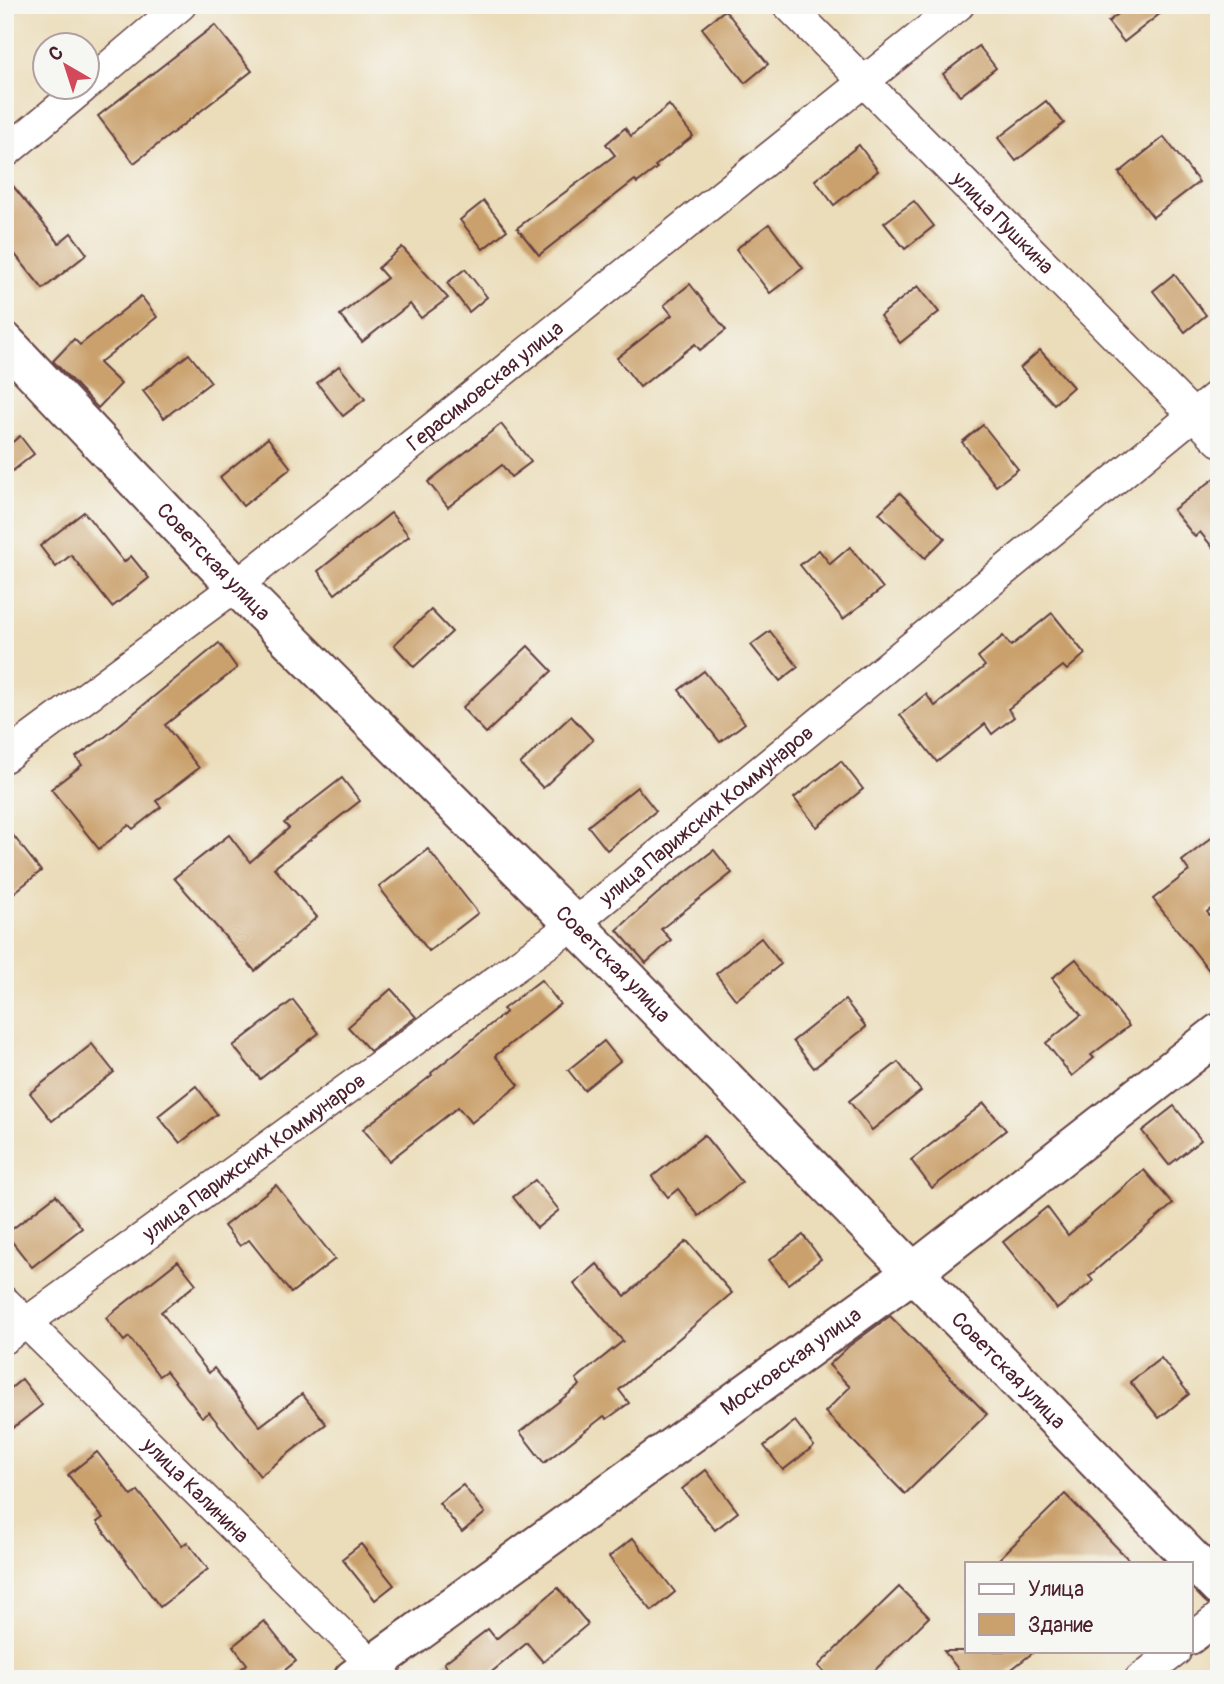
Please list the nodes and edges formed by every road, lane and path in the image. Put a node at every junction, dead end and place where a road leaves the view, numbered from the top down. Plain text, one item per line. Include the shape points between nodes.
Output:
1 (181, 5) edge
2 (788, 5) edge
3 (959, 5) edge
4 (102, 72) edge
5 (863, 82) junction
6 (66, 102) edge
7 (5, 153) edge
8 (5, 342) edge
9 (1219, 394) edge
10 (1192, 415) junction
11 (1219, 442) edge
12 (236, 586) junction
13 (5, 757) edge
14 (574, 924) junction
15 (1219, 1033) edge
16 (912, 1273) junction
17 (12, 1321) edge
18 (1219, 1587) edge
19 (1219, 1617) edge
20 (1192, 1638) edge
21 (1175, 1652) edge
22 (370, 1674) edge
23 (1140, 1679) edge

1 - 4 street
2 - 5 street, улица Пушкина
3 - 5 street, Герасимовская улица
5 - 10 street, улица Пушкина
5 - 12 street, Герасимовская улица
6 - 7 street
8 - 12 street, Советская улица
9 - 10 street, улица Парижских Коммунаров
10 - 11 street, улица Пушкина
10 - 14 street, улица Парижских Коммунаров
12 - 13 street, Герасимовская улица
12 - 14 street, Советская улица
14 - 16 street, Советская улица
14 - 17 street, улица Парижских Коммунаров
15 - 16 street, Московская улица
16 - 18 street, Советская улица
16 - 22 street, Московская улица
17 - 22 street, улица Калинина
19 - 20 street
21 - 23 street

